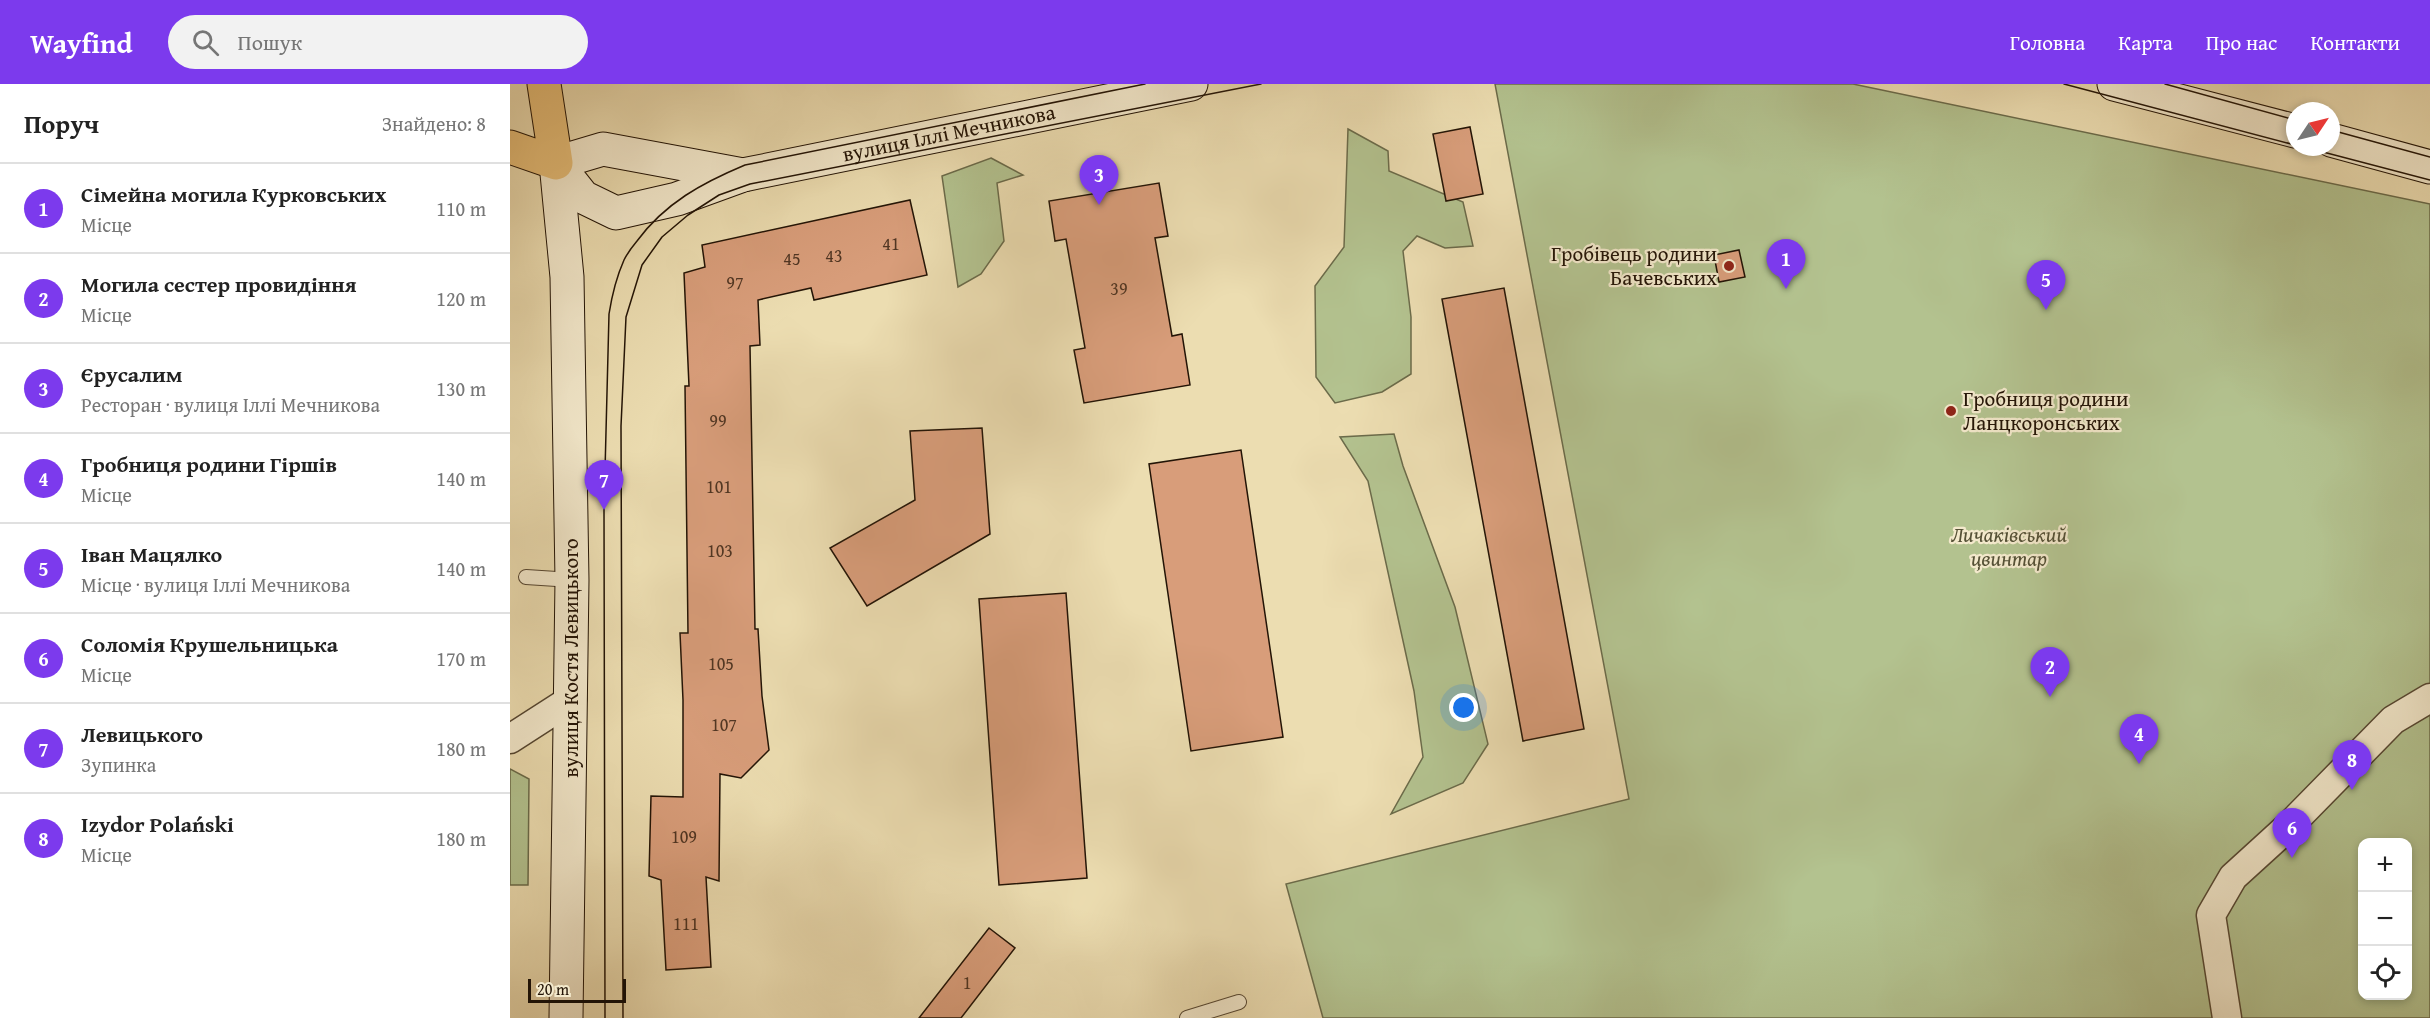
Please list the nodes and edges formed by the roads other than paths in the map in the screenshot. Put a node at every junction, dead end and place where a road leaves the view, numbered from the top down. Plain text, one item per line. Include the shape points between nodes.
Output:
1 (544, 84) edge
2 (1191, 84) edge
3 (2114, 84) edge
4 (2286, 129) edge
5 (2340, 143) edge
6 (510, 147) edge
7 (556, 163) junction
8 (2430, 167) edge
9 (743, 175) junction
10 (526, 577) dead end
11 (572, 580) junction
12 (2430, 698) edge
13 (572, 699) junction
14 (510, 739) edge
15 (1239, 1002) dead end
16 (566, 1018) edge
17 (1187, 1018) edge
18 (2227, 1018) edge

1 - 7 main road, вулиця Костя Левицького
2 - 9 main road, вулиця Іллі Мечникова
3 - 4 main road
5 - 8 main road
6 - 7 main road
7 - 9 main road, вулиця Іллі Мечникова via 603,149
7 - 9 main road, вулиця Іллі Мечникова via 583,197 616,213 677,200
7 - 11 main road, вулиця Костя Левицького via 567,277
10 - 11 lane
11 - 13 main road, вулиця Костя Левицького
12 - 18 street via 2393,720 2233,877 2211,915
13 - 14 street
13 - 16 main road, вулиця Костя Левицького
15 - 17 lane

